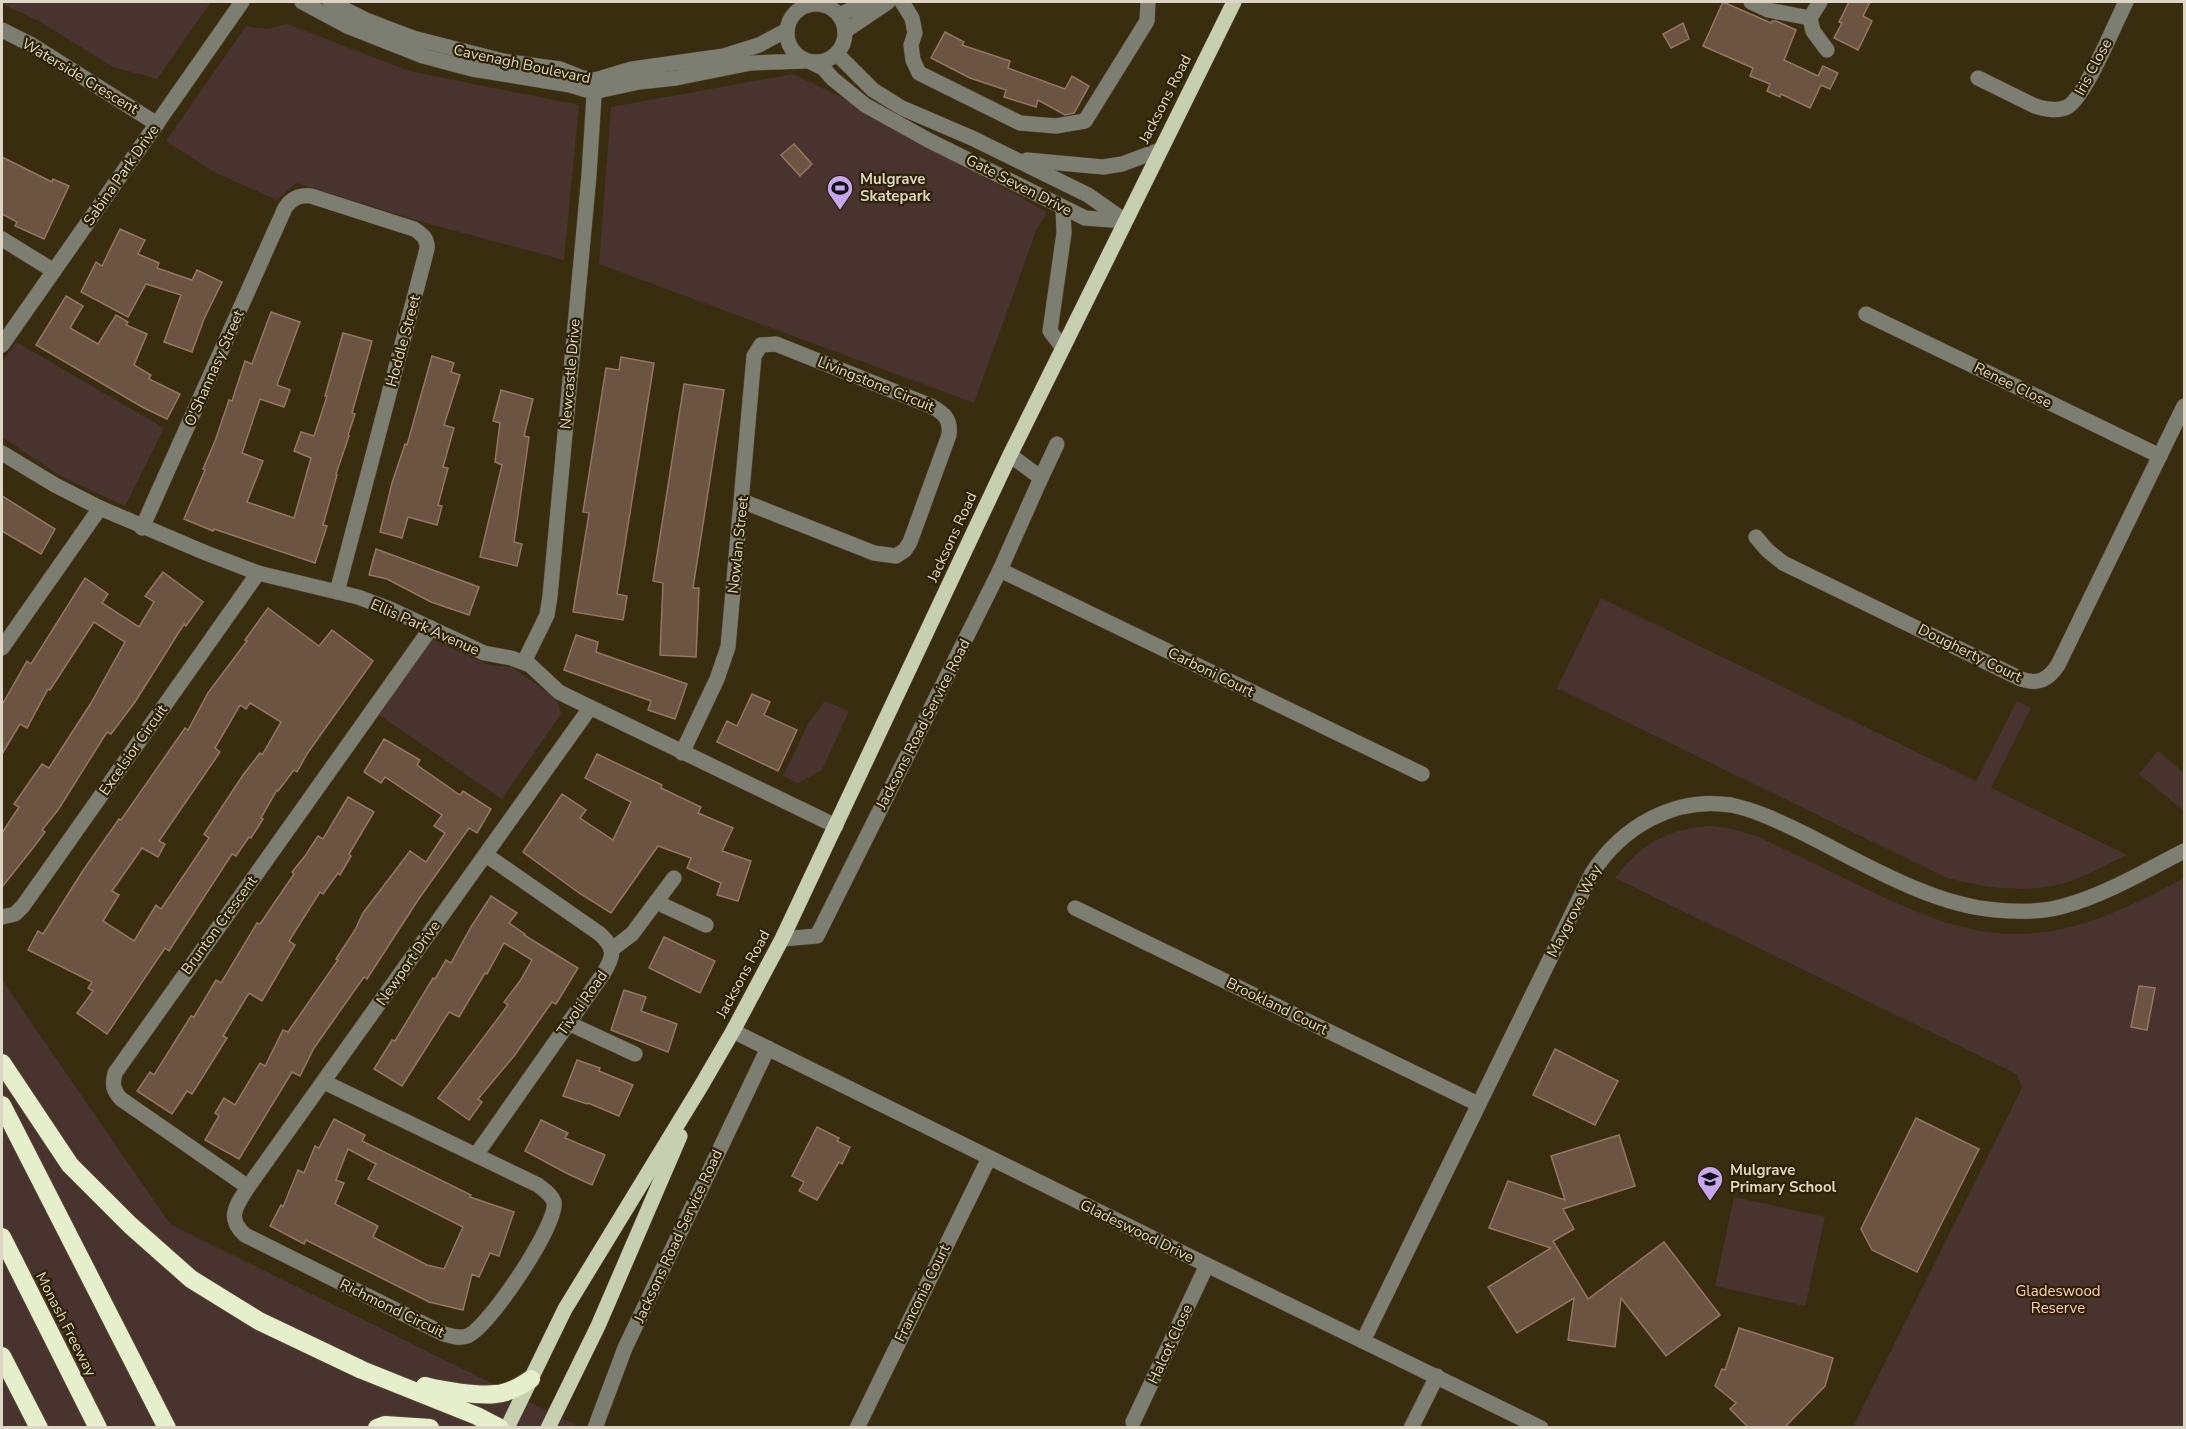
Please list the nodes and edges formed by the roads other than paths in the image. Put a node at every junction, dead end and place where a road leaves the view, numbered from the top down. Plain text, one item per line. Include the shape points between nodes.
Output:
1 (302, 2) edge
2 (330, 2) edge
3 (887, 2) edge
4 (902, 2) edge
5 (1148, 2) edge
6 (1234, 2) edge
7 (1751, 2) edge
8 (1820, 2) edge
9 (2126, 2) edge
10 (243, 3) edge
11 (839, 15) junction
12 (1810, 18) junction
13 (2, 30) edge
14 (787, 30) junction
15 (845, 31) junction
16 (1827, 50) dead end
17 (837, 54) junction
18 (809, 61) junction
19 (1978, 78) dead end
20 (594, 86) junction
21 (157, 124) junction
22 (1160, 150) junction
23 (1012, 158) junction
24 (285, 208) joint
25 (1063, 208) junction
26 (1125, 221) junction
27 (2, 239) edge
28 (54, 271) junction
29 (1866, 314) dead end
30 (776, 344) joint
31 (2, 345) edge
32 (1063, 348) junction
33 (2184, 406) edge
34 (1058, 444) dead end
35 (2, 453) edge
36 (1010, 455) junction
37 (2160, 456) junction
38 (1041, 478) junction
39 (742, 501) junction
40 (100, 508) junction
41 (142, 528) junction
42 (1756, 537) dead end
43 (1000, 570) junction
44 (258, 573) junction
45 (337, 592) junction
46 (431, 628) junction
47 (2, 648) edge
48 (524, 662) junction
49 (590, 708) junction
50 (682, 753) junction
51 (1422, 774) dead end
52 (836, 826) junction
53 (2184, 852) edge
54 (486, 855) junction
55 (674, 878) dead end
56 (656, 902) junction
57 (1075, 908) dead end
58 (2, 917) edge
59 (706, 925) dead end
60 (782, 939) junction
61 (611, 951) junction
62 (568, 1023) junction
63 (733, 1031) junction
64 (768, 1048) junction
65 (635, 1054) dead end
66 (2, 1063) edge
67 (324, 1082) junction
68 (701, 1086) junction
69 (1478, 1104) junction
70 (2, 1105) edge
71 (476, 1155) junction
72 (989, 1158) junction
73 (248, 1187) junction
74 (234, 1221) joint
75 (2, 1237) edge
76 (1207, 1265) junction
77 (1363, 1341) junction
78 (2, 1356) edge
79 (362, 1370) junction
80 (1437, 1376) junction
81 (531, 1379) junction
82 (1133, 1422) dead end
83 (39, 1428) edge
84 (98, 1428) edge
85 (168, 1428) edge
86 (377, 1428) edge
87 (430, 1428) edge
88 (500, 1428) edge
89 (507, 1428) edge
90 (548, 1428) edge
91 (595, 1428) edge
92 (857, 1428) edge
93 (1411, 1428) edge
94 (1541, 1428) edge

1 - 20 street, Cavenagh Boulevard via 347,26 423,56 472,69
2 - 20 street, Cavenagh Boulevard via 424,41 503,61 560,69
3 - 11 street
3 - 15 street
4 - 5 street via 912,18 915,33 911,45 919,73 1020,123 1056,126 1086,121 1147,21
6 - 22 main road, Jacksons Road
7 - 12 street via 1768,10
8 - 12 street
9 - 19 street, Iris Close via 2083,88 2066,107 2056,110 2035,106
10 - 21 street, Sabina Park Drive
11 - 14 street via 825,5 808,5 796,12
11 - 15 street
12 - 16 street via 1813,31
13 - 21 street, Waterside Crescent
14 - 18 street via 791,49
14 - 20 street, Cavenagh Boulevard via 759,45 724,56 632,69
15 - 17 street
17 - 18 street via 820,62
17 - 23 street, Gate Seven Drive via 873,90 902,108
18 - 20 street via 751,63 676,78
18 - 25 street, Gate Seven Drive via 823,68 865,105
20 - 48 street, Newcastle Drive via 550,596 547,615
21 - 28 street, Sabina Park Drive
22 - 23 street, Gate Seven Drive via 1103,167
22 - 26 main road, Jacksons Road
23 - 26 street, Gate Seven Drive via 1095,199
24 - 41 street, O'Shannasy Street
24 - 45 street, Hoddle Street via 297,197 311,196 414,229 428,244
25 - 26 street, Gate Seven Drive via 1085,218
25 - 32 street via 1064,233 1050,331
26 - 32 main road, Jacksons Road
27 - 28 street
28 - 31 street, Sabina Park Drive
29 - 37 street, Renee Close
30 - 39 street, Nowlan Street via 761,345 754,356
30 - 39 street, Livingstone Circuit via 931,405 948,418 949,435 910,542 896,556 874,553
32 - 36 main road, Jacksons Road
33 - 37 street, Dougherty Court
34 - 38 street, Jacksons Road Service Road
35 - 40 street, Ellis Park Avenue
36 - 38 street
36 - 52 main road, Jacksons Road
37 - 42 street, Dougherty Court via 2058,665 2042,681 2021,679 1784,563
38 - 43 street, Jacksons Road Service Road
39 - 50 street, Nowlan Street via 725,660
40 - 41 street, Ellis Park Avenue
40 - 47 street
41 - 44 street, Ellis Park Avenue
43 - 51 street, Carboni Court
43 - 60 street, Jacksons Road Service Road via 817,936
44 - 45 street, Ellis Park Avenue
44 - 58 street, Excelsior Circuit via 23,906 15,914
45 - 46 street, Ellis Park Avenue via 390,609
46 - 48 street, Ellis Park Avenue via 484,653
46 - 73 street, Brunton Crescent via 115,1073 114,1091 121,1098
48 - 49 street, Ellis Park Avenue via 559,692
49 - 50 street, Ellis Park Avenue
49 - 54 street, Newport Drive
50 - 52 street, Ellis Park Avenue
52 - 60 main road, Jacksons Road
53 - 69 street, Maygrove Way via 2064,906 1997,910 1962,905 1921,891 1750,810 1713,804 1665,812 1621,837 1592,873
54 - 61 street, Tivoli Road via 600,934
54 - 67 street, Newport Drive
55 - 56 street
56 - 59 street
56 - 61 street via 632,934
57 - 69 street, Brookland Court
60 - 63 main road, Jacksons Road
61 - 62 street, Tivoli Road via 610,962
62 - 65 street
62 - 71 street, Tivoli Road
63 - 64 street, Gladeswood Drive
63 - 68 main road, Jacksons Road
64 - 72 street, Gladeswood Drive
64 - 91 street, Jacksons Road Service Road via 625,1348
66 - 79 highway via 70,1165 191,1279 259,1321
67 - 71 street, Richmond Circuit
67 - 73 street, Newport Drive
68 - 81 main road, Jacksons Road via 565,1309
68 - 90 main road, Jacksons Road via 598,1326
69 - 77 street, Maygrove Way
70 - 85 highway
71 - 74 street, Richmond Circuit via 538,1185 554,1203 553,1216 525,1268 481,1325 466,1337 444,1334 245,1236
72 - 76 street, Gladeswood Drive
72 - 92 street, Franconia Court
73 - 74 street, Newport Drive via 234,1212
75 - 84 highway, Monash Freeway
76 - 77 street, Gladeswood Drive
76 - 82 street, Halcot Close
77 - 80 street, Gladeswood Drive
78 - 83 highway
79 - 81 highway via 441,1390 497,1394
79 - 88 highway
80 - 93 street
80 - 94 street, Gladeswood Drive
81 - 89 main road, Jacksons Road
86 - 87 highway

